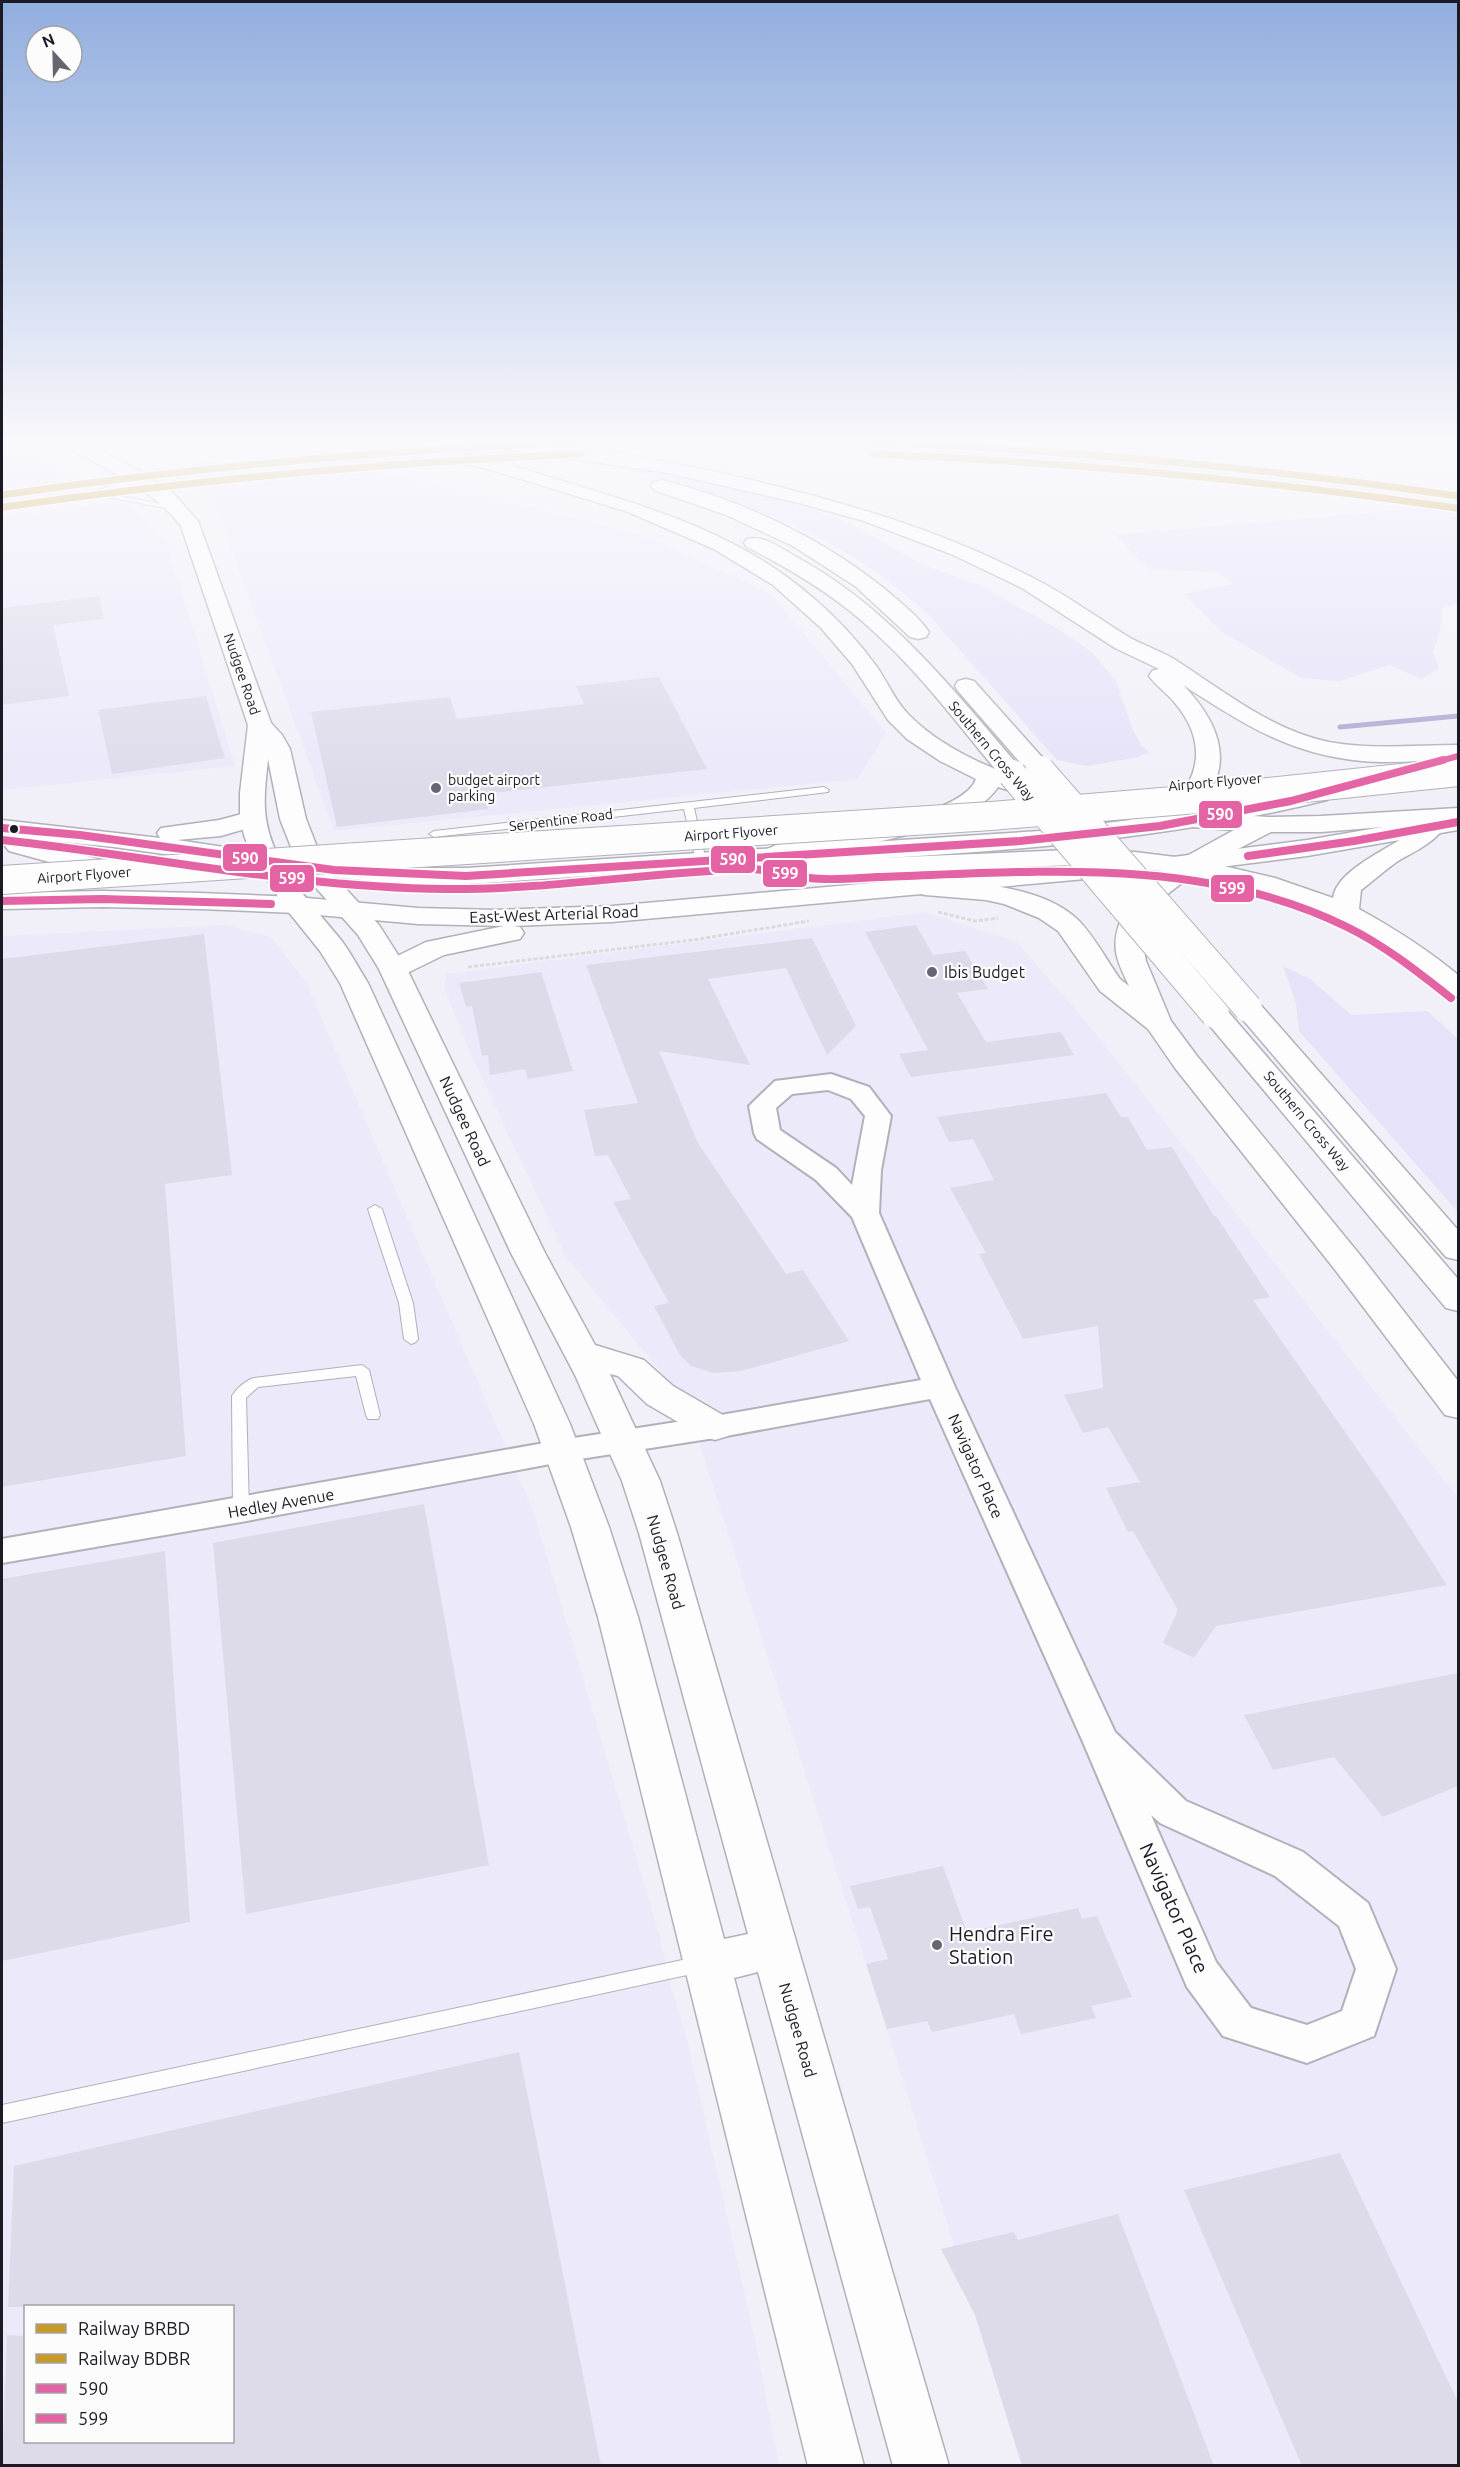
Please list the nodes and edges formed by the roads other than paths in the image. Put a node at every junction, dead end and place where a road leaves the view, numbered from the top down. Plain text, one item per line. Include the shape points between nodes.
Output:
1 (203, 557) edge
2 (741, 557) edge
3 (781, 557) edge
4 (828, 557) edge
5 (974, 557) edge
6 (929, 643) dead end
7 (1123, 643) junction
8 (952, 669) dead end
9 (260, 725) junction
10 (1458, 755) edge
11 (1458, 772) edge
12 (990, 775) junction
13 (824, 790) dead end
14 (1327, 793) junction
15 (688, 805) junction
16 (1458, 815) edge
17 (253, 819) junction
18 (1174, 821) junction
19 (1458, 822) edge
20 (1268, 824) junction
21 (2, 828) edge
22 (1431, 828) junction
23 (434, 834) dead end
24 (114, 839) junction
25 (2, 844) edge
26 (758, 857) junction
27 (701, 861) junction
28 (270, 862) junction
29 (2, 864) edge
30 (1100, 864) junction
31 (1186, 864) junction
32 (315, 868) junction
33 (2, 880) edge
34 (292, 899) junction
35 (927, 899) junction
36 (2, 901) edge
37 (350, 911) junction
38 (1345, 912) junction
39 (612, 914) junction
40 (393, 969) junction
41 (1458, 989) edge
42 (1158, 1023) junction
43 (375, 1209) dead end
44 (865, 1213) junction
45 (1458, 1250) edge
46 (1458, 1300) edge
47 (411, 1340) dead end
48 (581, 1353) junction
49 (940, 1387) junction
50 (1458, 1406) edge
51 (373, 1415) dead end
52 (715, 1427) junction
53 (624, 1441) junction
54 (561, 1451) junction
55 (241, 1510) junction
56 (2, 1551) edge
57 (1101, 1742) junction
58 (775, 1948) junction
59 (706, 1963) junction
60 (2, 2114) edge
61 (836, 2466) edge
62 (921, 2466) edge

1 - 9 main road, Nudgee Road
2 - 12 main road via 806,603 843,639 870,672 891,709 911,730 943,753
3 - 46 main road, Southern Cross Way, bridge via 855,604 912,657
4 - 6 main road via 873,587
5 - 7 main road via 1057,600
7 - 10 main road via 1162,661 1259,724 1296,740 1363,754
7 - 18 main road via 1185,700 1205,733 1208,756 1203,782
8 - 45 main road, Southern Cross Way, bridge
9 - 17 main road, Nudgee Road
9 - 32 main road, Nudgee Road via 274,740 293,819
10 - 14 main road
10 - 29 main road, Airport Flyover, bridge via 1078,795
11 - 33 main road, Airport Flyover, bridge via 991,816
12 - 18 main road via 1081,805
12 - 26 main road via 981,793 933,817 884,832
13 - 15 lane, Serpentine Road
14 - 18 main road
14 - 20 main road
15 - 23 lane, Serpentine Road
15 - 27 lane
16 - 20 main road
17 - 24 main road via 212,830
17 - 28 main road, Nudgee Road
18 - 20 main road
18 - 26 main road via 999,842
18 - 30 main road via 1126,845
19 - 22 main road
20 - 31 main road
21 - 24 main road
22 - 31 main road
22 - 38 main road via 1351,885
24 - 28 main road
25 - 34 main road via 142,878 258,887
26 - 27 main road
26 - 30 main road via 819,867 918,862
27 - 32 main road via 466,876 404,876
28 - 32 main road
28 - 34 main road, Nudgee Road
30 - 31 main road
30 - 35 main road, East-West Arterial Road via 999,880
31 - 38 main road via 1260,882
31 - 42 main road via 1144,902 1130,934 1130,955
32 - 37 main road, Nudgee Road
34 - 36 main road, East-West Arterial Road
34 - 37 main road, East-West Arterial Road
34 - 54 main road, Nudgee Road via 332,947 354,983
35 - 39 main road, East-West Arterial Road
35 - 42 main road via 986,892 1049,912 1068,926 1110,985
37 - 39 main road, East-West Arterial Road via 460,918
37 - 40 main road, Nudgee Road via 369,931
38 - 41 main road via 1413,952
39 - 40 main road via 436,948
40 - 48 main road, Nudgee Road via 528,1253
42 - 50 main road
43 - 47 lane via 406,1304
44 - 44 street, Navigator Place via 826,1174 767,1132 762,1106 784,1087 831,1082 860,1093 878,1116 867,1170
44 - 49 street, Navigator Place
48 - 52 main road via 631,1368 660,1395
48 - 53 main road, Nudgee Road
49 - 52 street
49 - 57 street, Navigator Place
51 - 55 lane via 362,1370 254,1383 239,1396
52 - 53 street
53 - 54 street
53 - 58 main road, Nudgee Road via 658,1533
54 - 55 street, Hedley Avenue
54 - 59 main road, Nudgee Road via 618,1617
55 - 56 street, Hedley Avenue
57 - 57 street, Navigator Place via 1173,1812 1289,1864 1354,1916 1376,1969 1359,2023 1307,2044 1238,2023 1201,1974
58 - 59 main road
58 - 62 main road, Nudgee Road
59 - 60 lane
59 - 61 main road, Nudgee Road

